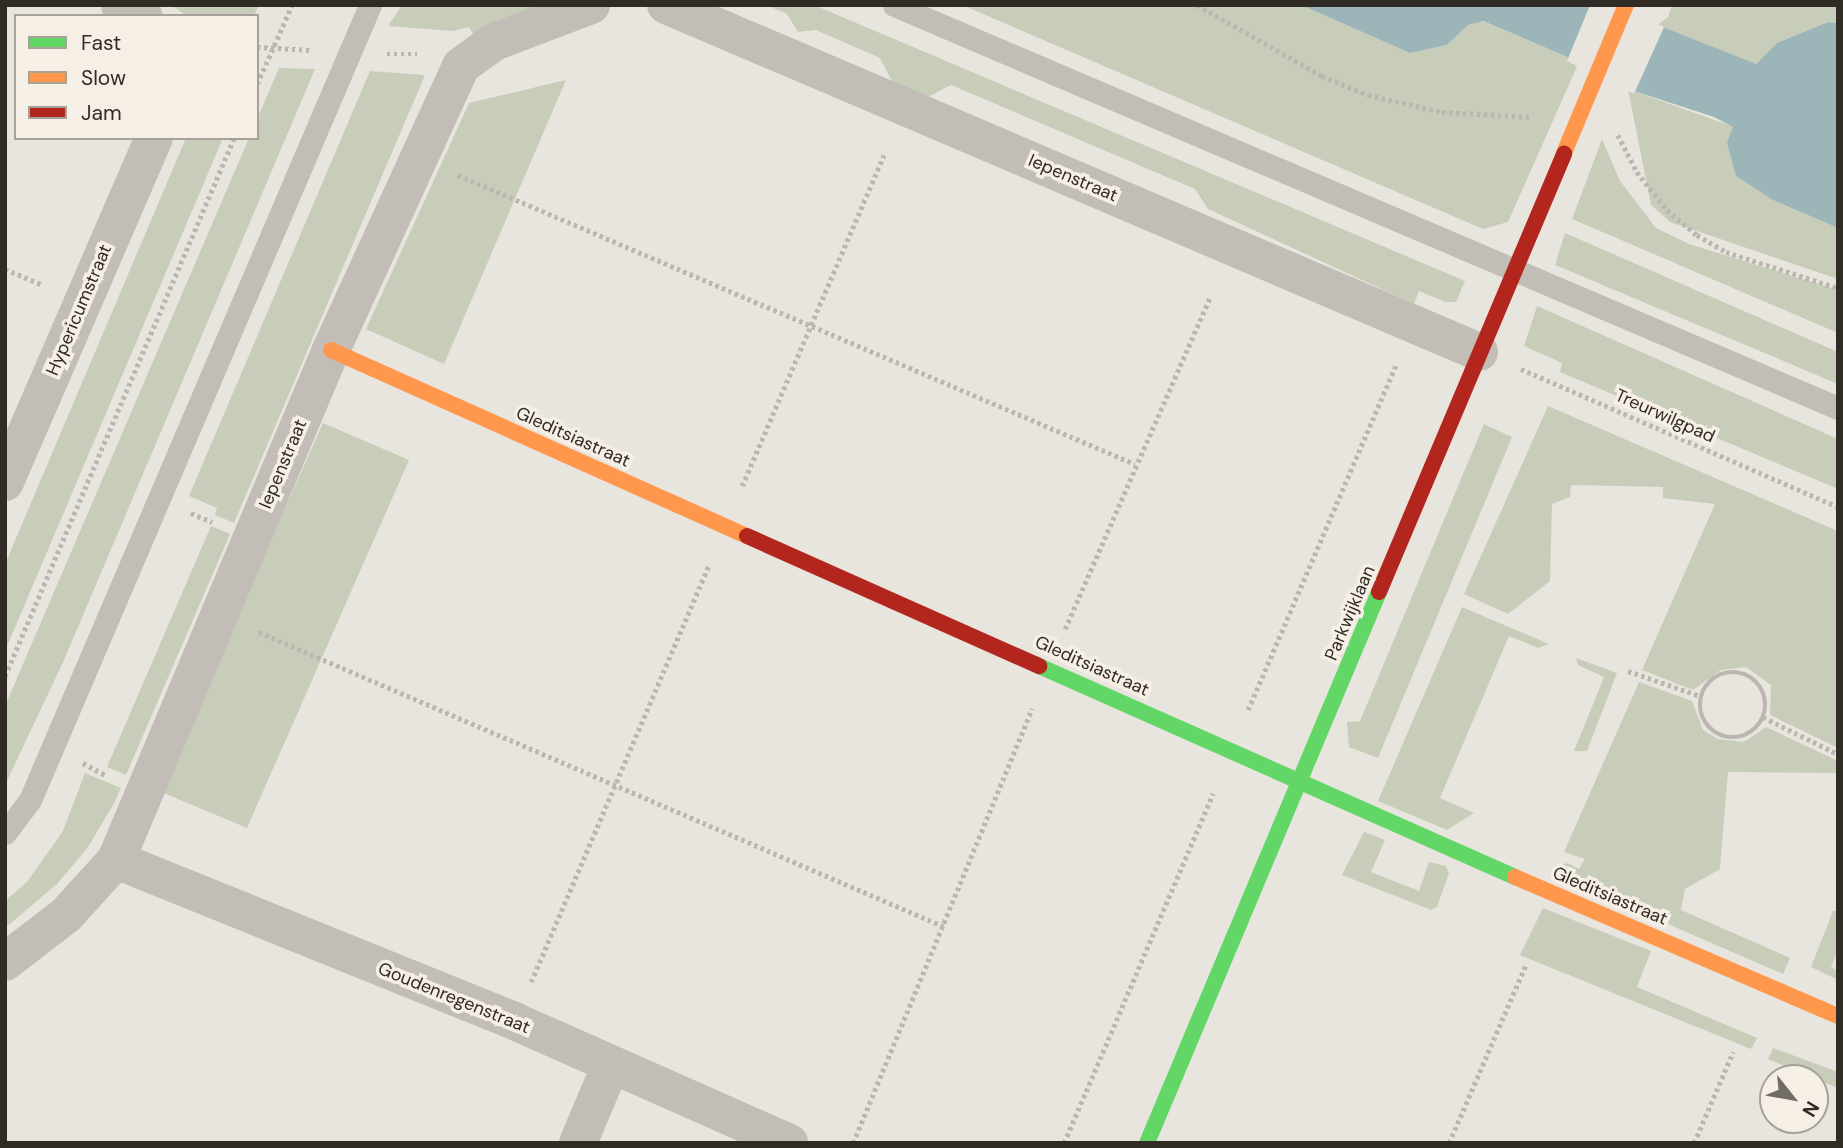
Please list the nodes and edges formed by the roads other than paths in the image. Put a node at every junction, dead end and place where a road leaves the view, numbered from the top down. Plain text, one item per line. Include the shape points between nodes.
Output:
1 (120, 5) edge
2 (370, 5) edge
3 (591, 5) edge
4 (666, 5) edge
5 (894, 5) edge
6 (1626, 5) edge
7 (140, 14) edge
8 (153, 140) edge
9 (1513, 270) junction
10 (331, 350) junction
11 (1479, 352) junction
12 (1838, 408) edge
13 (5, 482) edge
14 (1301, 781) junction
15 (5, 833) edge
16 (116, 860) junction
17 (5, 962) edge
18 (1838, 1016) edge
19 (611, 1065) junction
20 (578, 1143) edge
21 (789, 1143) edge
22 (1147, 1143) edge

1 - 7 street
2 - 15 lane via 30,800
3 - 10 street, Iepenstraat via 494,42 470,56 446,92
4 - 11 street, Iepenstraat
5 - 9 lane
6 - 9 street, Parkwijklaan
8 - 13 street, Hypericumstraat
9 - 11 street, Parkwijklaan
9 - 12 lane
10 - 14 street, Gleditsiastraat
10 - 16 street, Iepenstraat
11 - 14 street, Parkwijklaan
14 - 18 street, Gleditsiastraat
14 - 22 street, Parkwijklaan
16 - 17 street, Iepenstraat via 66,915
16 - 19 street, Goudenregenstraat via 514,1021
19 - 20 street
19 - 21 street, Goudenregenstraat

